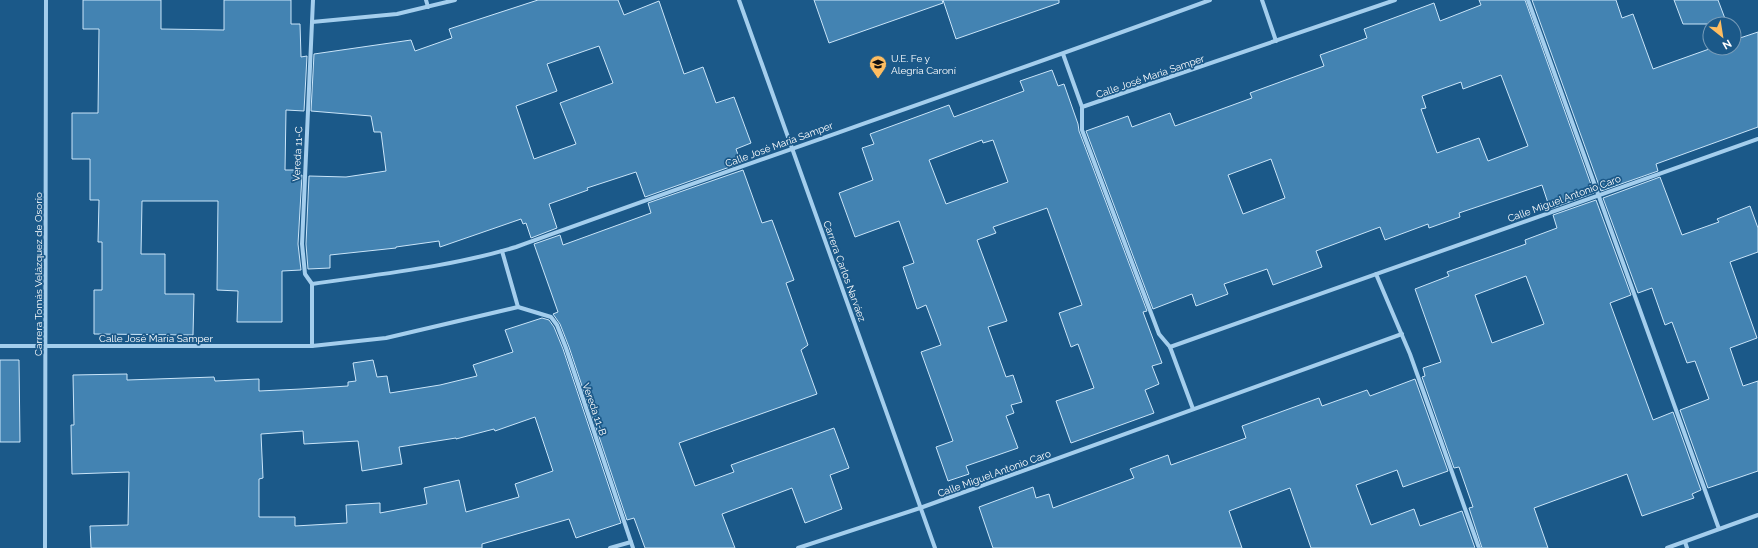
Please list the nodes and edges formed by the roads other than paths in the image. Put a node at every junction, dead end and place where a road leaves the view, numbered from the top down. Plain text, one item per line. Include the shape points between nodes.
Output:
1 (46, 0) edge
2 (312, 0) edge
3 (426, 0) edge
4 (454, 0) edge
5 (739, 0) edge
6 (1210, 0) edge
7 (1262, 0) edge
8 (1395, 0) edge
9 (1528, 0) edge
10 (428, 7) junction
11 (312, 22) junction
12 (1276, 41) junction
13 (1063, 54) junction
14 (1082, 107) junction
15 (1758, 139) edge
16 (792, 148) junction
17 (1598, 194) junction
18 (502, 251) junction
19 (1376, 274) junction
20 (312, 284) junction
21 (518, 307) junction
22 (1402, 334) junction
23 (0, 346) edge
24 (46, 346) junction
25 (312, 346) junction
26 (1170, 347) junction
27 (1193, 409) junction
28 (920, 508) junction
29 (1758, 515) edge
30 (1719, 529) junction
31 (631, 542) junction
32 (1685, 542) junction
33 (45, 548) edge
34 (610, 548) edge
35 (634, 548) edge
36 (798, 548) edge
37 (934, 548) edge
38 (1479, 548) edge
39 (1667, 548) edge
40 (1687, 548) edge

1 - 24 street, Carrera Tomás Velázquez de Osorio
2 - 11 street, Vereda 11-C
3 - 10 street
4 - 10 street
5 - 16 street, Carrera Carlos Narváez
6 - 13 street, Calle José María Samper
7 - 12 street
8 - 12 street, Calle José María Samper
9 - 17 street
10 - 11 street via 375,17
11 - 20 street, Vereda 11-C via 302,244 305,274
12 - 14 street, Calle José María Samper
13 - 14 street
13 - 16 street, Calle José María Samper
14 - 26 street via 1082,130 1159,334
15 - 17 street, Calle Miguel Antonio Caro
16 - 18 street, Calle José María Samper
16 - 28 street, Carrera Carlos Narváez
17 - 19 street, Calle Miguel Antonio Caro
17 - 30 street
18 - 20 street, Calle José María Samper via 441,265
18 - 21 street
19 - 22 street
19 - 26 street, Calle Miguel Antonio Caro
20 - 25 street
21 - 25 street, Calle José María Samper via 386,338
21 - 31 street, Vereda 11-B via 551,317 557,325
22 - 27 street, Calle Miguel Antonio Caro
22 - 38 street
23 - 24 street, Calle José María Samper
24 - 25 street, Calle José María Samper
24 - 33 street, Carrera Tomás Velázquez de Osorio
26 - 27 street
27 - 28 street, Calle Miguel Antonio Caro
28 - 36 street, Calle Miguel Antonio Caro
28 - 37 street, Carrera Carlos Narváez
29 - 30 street
30 - 32 street
31 - 34 street
31 - 35 street
32 - 39 street
32 - 40 street

